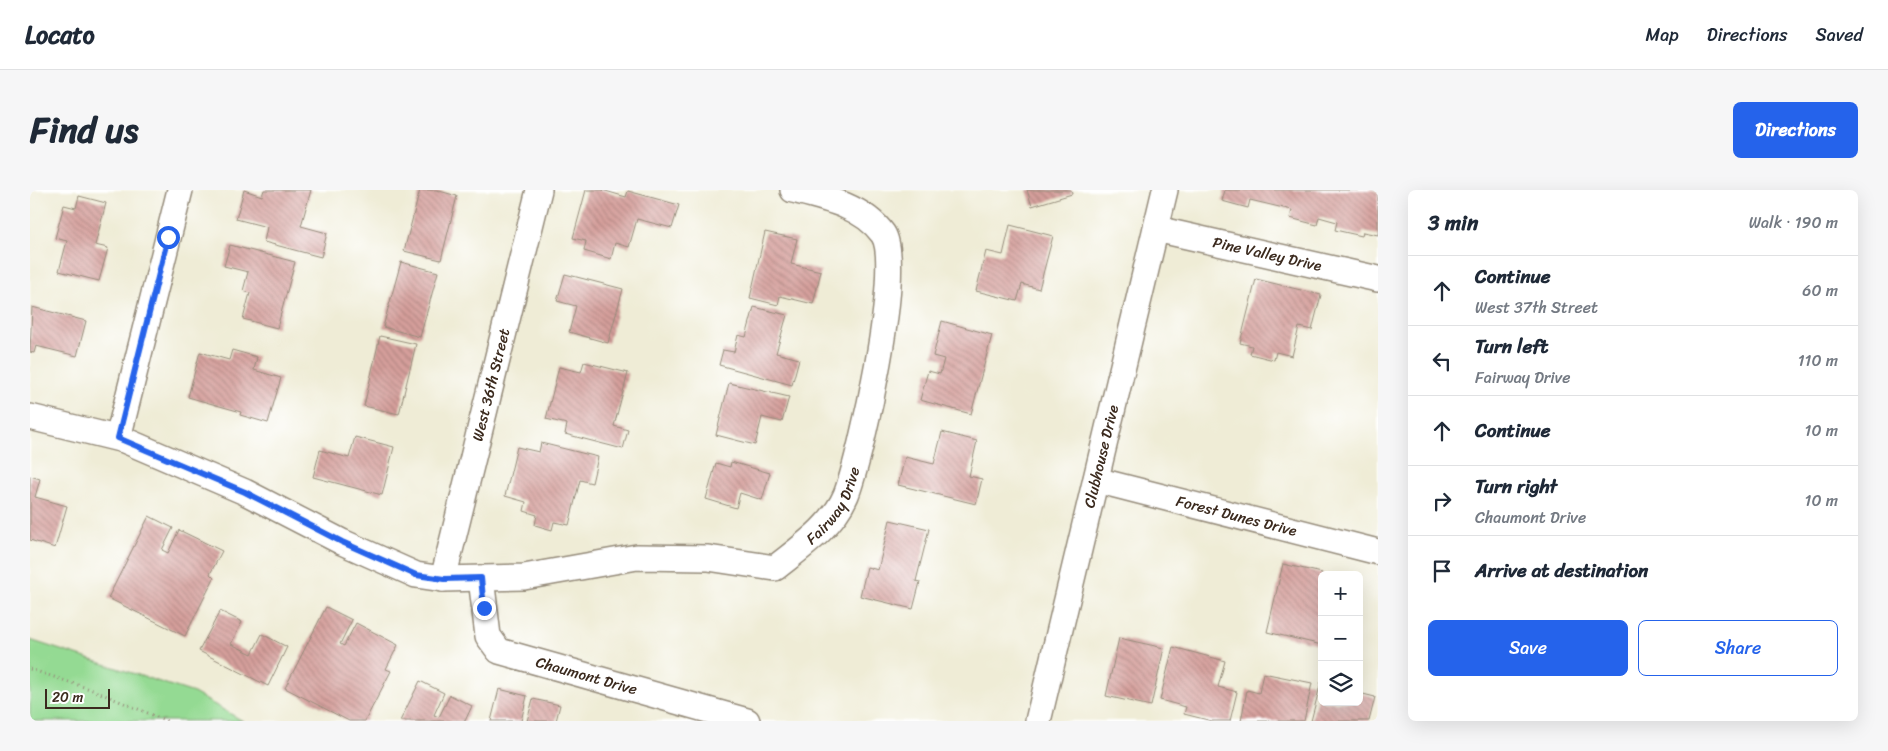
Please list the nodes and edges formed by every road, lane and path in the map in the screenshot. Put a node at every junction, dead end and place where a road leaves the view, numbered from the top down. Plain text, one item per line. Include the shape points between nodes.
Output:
1 (180, 190) edge
2 (539, 190) edge
3 (793, 190) edge
4 (1165, 190) edge
5 (1156, 229) junction
6 (1378, 279) edge
7 (30, 417) edge
8 (118, 438) junction
9 (1096, 480) junction
10 (1378, 552) edge
11 (481, 578) junction
12 (444, 579) junction
13 (30, 669) edge
14 (1045, 719) edge
15 (167, 721) edge
16 (747, 721) edge

1 - 8 street
2 - 12 street, West 36th Street
3 - 11 street, Fairway Drive via 829,200 866,216 884,236 888,262 884,328 862,433 845,496 818,534 775,568 708,558 637,557 524,577
4 - 5 street, Clubhouse Drive
5 - 6 street, Pine Valley Drive
5 - 9 street, Clubhouse Drive
7 - 8 street
8 - 12 street via 245,492 342,542 416,575
9 - 10 street, Forest Dunes Drive
9 - 14 street, Clubhouse Drive
11 - 12 street, Fairway Drive
11 - 16 street, Chaumont Drive via 488,636 500,651
13 - 15 path via 90,689

